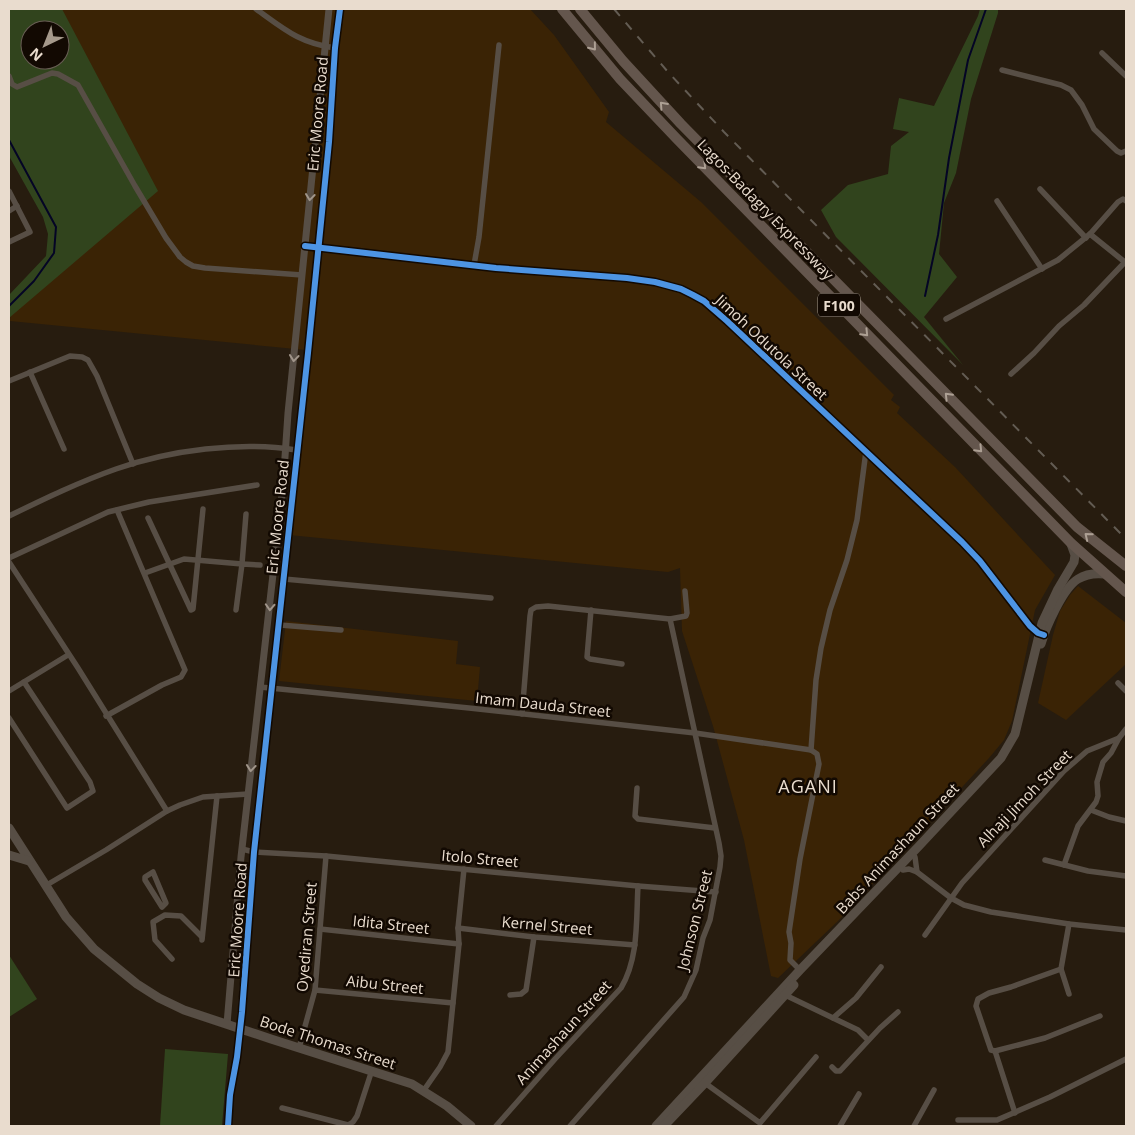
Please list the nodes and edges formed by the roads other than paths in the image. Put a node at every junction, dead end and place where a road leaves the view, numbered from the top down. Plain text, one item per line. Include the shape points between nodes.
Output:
1 (256, 9) edge
2 (329, 9) edge
3 (340, 9) edge
4 (562, 9) edge
5 (580, 9) edge
6 (499, 45) dead end
7 (325, 46) junction
8 (335, 48) junction
9 (1102, 53) dead end
10 (1002, 70) dead end
11 (9, 76) edge
12 (1126, 76) edge
13 (1126, 151) edge
14 (1040, 189) dead end
15 (9, 191) edge
16 (997, 200) dead end
17 (1126, 200) edge
18 (17, 206) junction
19 (9, 211) edge
20 (1088, 236) junction
21 (9, 242) edge
22 (304, 246) junction
23 (317, 248) junction
24 (1125, 263) edge
25 (474, 265) junction
26 (1042, 269) junction
27 (302, 275) junction
28 (946, 319) dead end
29 (30, 372) junction
30 (1011, 374) dead end
31 (9, 381) edge
32 (286, 448) junction
33 (64, 449) dead end
34 (296, 450) junction
35 (866, 451) junction
36 (133, 464) junction
37 (257, 485) dead end
38 (202, 509) dead end
39 (117, 510) junction
40 (246, 514) dead end
41 (9, 516) edge
42 (148, 518) dead end
43 (1071, 543) junction
44 (9, 558) edge
45 (196, 559) junction
46 (9, 562) edge
47 (169, 564) junction
48 (242, 564) junction
49 (260, 565) dead end
50 (1126, 566) edge
51 (12, 573) edge
52 (144, 573) junction
53 (1105, 574) junction
54 (284, 579) junction
55 (685, 591) dead end
56 (1126, 592) edge
57 (491, 598) dead end
58 (236, 610) dead end
59 (591, 610) junction
60 (670, 620) junction
61 (280, 625) junction
62 (341, 630) dead end
63 (1041, 634) junction
64 (68, 655) junction
65 (622, 664) dead end
66 (24, 682) junction
67 (1118, 683) dead end
68 (260, 687) junction
69 (272, 688) junction
70 (9, 691) edge
71 (1126, 691) edge
72 (522, 714) junction
73 (106, 716) junction
74 (9, 718) edge
75 (1126, 729) edge
76 (695, 733) junction
77 (1119, 738) junction
78 (811, 750) junction
79 (637, 788) dead end
80 (248, 794) junction
81 (217, 796) junction
82 (967, 798) junction
83 (1091, 810) junction
84 (167, 811) junction
85 (1126, 821) edge
86 (715, 828) junction
87 (10, 832) edge
88 (13, 843) edge
89 (242, 849) junction
90 (254, 852) junction
91 (9, 855) edge
92 (326, 856) junction
93 (915, 857) junction
94 (1045, 860) dead end
95 (28, 861) junction
96 (1064, 865) junction
97 (464, 869) junction
98 (903, 870) junction
99 (917, 872) junction
100 (1126, 876) edge
101 (45, 886) junction
102 (638, 886) junction
103 (716, 892) junction
104 (950, 898) junction
105 (162, 907) junction
106 (181, 916) junction
107 (1069, 924) junction
108 (458, 928) junction
109 (320, 929) junction
110 (1126, 930) edge
111 (925, 934) dead end
112 (534, 937) junction
113 (459, 944) junction
114 (635, 945) junction
115 (172, 960) dead end
116 (881, 967) dead end
117 (1061, 969) junction
118 (800, 970) junction
119 (315, 990) junction
120 (782, 994) junction
121 (1069, 994) dead end
122 (510, 995) dead end
123 (453, 1003) junction
124 (898, 1012) dead end
125 (1100, 1016) dead end
126 (833, 1018) junction
127 (227, 1024) junction
128 (240, 1028) junction
129 (868, 1040) junction
130 (299, 1048) junction
131 (994, 1051) junction
132 (816, 1057) dead end
133 (1126, 1062) edge
134 (832, 1067) dead end
135 (372, 1070) junction
136 (705, 1084) junction
137 (424, 1090) junction
138 (934, 1090) dead end
139 (858, 1094) dead end
140 (282, 1108) dead end
141 (1015, 1113) junction
142 (958, 1120) dead end
143 (998, 1123) edge
144 (228, 1126) edge
145 (471, 1126) edge
146 (496, 1126) edge
147 (570, 1126) edge
148 (656, 1126) edge
149 (664, 1126) edge
150 (840, 1126) edge
151 (914, 1126) edge

1 - 7 street via 290,34
2 - 7 street, Eric Moore Road
3 - 8 street, Eric Moore Road
4 -> 43 highway, Lagos-Badagry Expressway / F100 via 626,86
50 -> 5 highway, Lagos-Badagry Expressway / F100 via 1078,527 695,138
6 - 25 street
7 - 8 street
7 -> 22 street, Eric Moore Road
8 - 23 street, Eric Moore Road
9 - 12 street
10 - 13 street via 1071,90 1094,129 1117,151
11 - 27 street via 17,87 52,73 78,85 166,238 186,262 204,268
14 - 20 street
15 - 18 street
16 - 26 street
17 - 20 street via 1118,202
18 - 19 street
18 - 21 street via 30,232
20 - 24 street
20 - 26 street
22 - 23 street, Jimoh Odutola Street
22 - 27 street, Eric Moore Road
23 - 25 street, Jimoh Odutola Street
23 - 34 street, Eric Moore Road
24 - 30 street
25 - 35 street, Jimoh Odutola Street via 628,278 693,294 727,321
26 - 28 street
27 -> 32 street, Eric Moore Road
29 - 31 street
29 - 33 street
29 - 36 street via 70,356 88,360
32 - 34 street
32 - 36 street via 227,448 165,456
32 -> 68 street, Eric Moore Road
34 - 54 street, Eric Moore Road
35 - 63 street, Jimoh Odutola Street via 980,561 1030,626
35 - 78 street via 857,520 821,648
36 - 41 street via 98,475
37 - 39 street
38 - 45 street
39 - 44 street
39 - 52 street
40 - 48 street
42 - 47 street
43 - 53 highway, Lagos-Badagry Expressway / F100
43 - 63 main road, Babs Animashaun Street via 1074,562 1058,589
45 - 47 street
45 - 47 street via 191,610
45 - 48 street
46 - 51 street
47 - 52 street
48 - 49 street
48 - 58 street
51 - 64 street
52 - 73 street via 185,670 180,677
53 - 56 highway, Lagos-Badagry Expressway / F100
53 - 63 main road, Babs Animashaun Street via 1085,575 1073,582
54 - 57 street
54 - 61 street, Eric Moore Road
55 - 60 street via 686,616
59 - 60 street
59 - 65 street via 587,657
59 - 72 street via 548,606 531,610
60 - 76 street, Johnson Street
61 - 62 street
61 - 69 street, Eric Moore Road
63 - 82 main road, Babs Animashaun Street via 1026,711 1015,745
64 - 66 street
64 - 73 street
66 - 70 street
66 - 74 street via 93,791 67,808
67 - 71 street
68 - 69 street, Imam Dauda Street
68 -> 80 street, Eric Moore Road
69 - 72 street, Imam Dauda Street
69 - 90 street, Eric Moore Road
72 - 76 street, Imam Dauda Street
73 - 84 street
75 - 77 street
76 - 78 street, Imam Dauda Street
76 - 86 street, Johnson Street
77 - 83 street via 1099,771 1098,796
77 - 104 street, Alhaji Jimoh Street via 1087,751 1064,771
78 - 118 street via 817,754 819,764 788,932 790,960
79 - 86 street via 635,816 638,819
80 - 81 street
80 - 89 street, Eric Moore Road
81 - 84 street via 203,797
81 - 106 street via 202,938
82 - 93 main road, Babs Animashaun Street
82 - 118 main road, Babs Animashaun Street
83 - 85 street
83 - 96 street via 1078,826
84 - 101 street
86 - 103 street, Johnson Street via 721,856
87 - 88 main road, Bode Thomas Street
88 - 95 main road, Bode Thomas Street
89 - 90 street, Itolo Street
89 - 127 street, Eric Moore Road
90 - 92 street, Itolo Street
90 - 128 street, Eric Moore Road
91 - 95 main road
92 - 97 street, Itolo Street
92 - 109 street, Oyediran Street
93 - 98 main road, Babs Animashaun Street
93 - 99 street
94 - 96 street
95 - 101 main road, Bode Thomas Street
96 - 100 street
97 - 102 street, Itolo Street
97 - 108 street
98 - 99 street
98 - 120 main road, Babs Animashaun Street
99 - 104 street
101 - 127 main road, Bode Thomas Street via 94,949 137,984 184,1010
102 - 103 street, Itolo Street
102 - 114 street, Animashaun Street
103 - 147 street, Johnson Street via 696,970 684,997
104 - 107 street via 990,912
104 - 111 street, Alhaji Jimoh Street
105 - 105 street via 166,903 153,872 145,880
105 - 106 street
106 - 115 street via 165,915 154,922 155,940
107 - 110 street
107 - 117 street
108 - 112 street, Kernel Street
108 - 113 street
109 - 113 street, Idita Street
109 - 119 street, Oyediran Street
112 - 114 street, Kernel Street
112 - 122 street via 526,990
113 - 123 street
114 - 146 street, Animashaun Street via 630,970 621,988
116 - 126 street via 856,998
117 - 121 street
117 - 131 street via 978,999 976,1006
118 - 120 main road, Babs Animashaun Street
119 - 123 street, Aibu Street
119 - 130 street, Oyediran Street
120 - 126 street
120 - 136 main road, Babs Animashaun Street
120 - 148 main road, Babs Animashaun Street
123 - 137 street via 448,1052
124 - 129 street
125 - 131 street via 1045,1038
126 - 129 street via 858,1030
127 - 128 main road, Bode Thomas Street
128 - 130 main road, Bode Thomas Street
128 - 144 street
129 - 134 street via 840,1071
130 - 135 main road, Bode Thomas Street
131 - 141 street
132 - 136 street via 760,1123
133 - 141 street
135 - 137 main road, Bode Thomas Street
135 - 140 street via 358,1116 348,1125
136 - 149 main road, Babs Animashaun Street
137 - 145 main road, Bode Thomas Street
138 - 151 street
139 - 150 street
141 - 143 street
142 - 143 street

